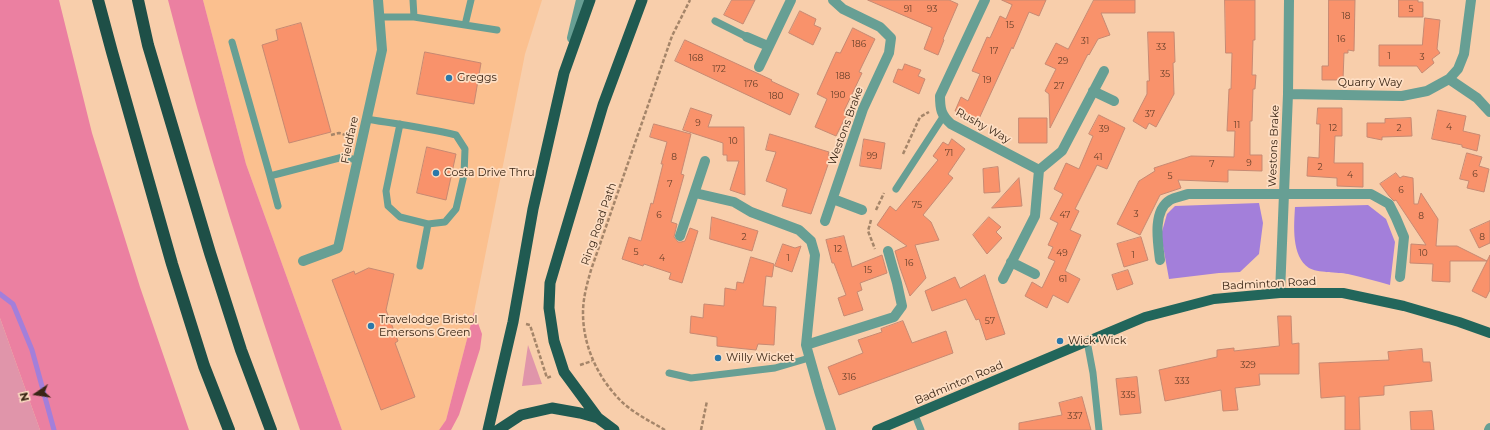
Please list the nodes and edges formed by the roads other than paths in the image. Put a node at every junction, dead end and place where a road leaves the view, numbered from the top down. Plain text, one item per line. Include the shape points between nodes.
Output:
1 (98, 0) edge
2 (138, 0) edge
3 (378, 0) edge
4 (413, 0) edge
5 (470, 0) edge
6 (581, 0) edge
7 (590, 0) edge
8 (642, 0) edge
9 (791, 0) edge
10 (833, 0) edge
11 (986, 0) edge
12 (1289, 0) edge
13 (1471, 0) edge
14 (379, 17) junction
15 (414, 17) junction
16 (715, 21) dead end
17 (465, 25) junction
18 (497, 30) dead end
19 (747, 37) joint
20 (232, 42) dead end
21 (768, 46) junction
22 (759, 67) dead end
23 (1104, 71) dead end
24 (564, 74) junction
25 (1449, 79) junction
26 (1093, 91) junction
27 (1288, 94) junction
28 (1114, 101) dead end
29 (1490, 112) edge
30 (943, 117) junction
31 (366, 119) junction
32 (400, 124) junction
33 (357, 160) junction
34 (705, 161) dead end
35 (1039, 170) junction
36 (270, 176) junction
37 (896, 189) dead end
38 (695, 193) junction
39 (1284, 195) junction
40 (833, 199) junction
41 (278, 206) dead end
42 (862, 210) dead end
43 (825, 221) dead end
44 (428, 224) junction
45 (680, 236) dead end
46 (888, 251) dead end
47 (1160, 260) dead end
48 (304, 262) dead end
49 (1011, 262) junction
50 (420, 266) dead end
51 (1035, 274) dead end
52 (1400, 277) dead end
53 (1002, 279) dead end
54 (1280, 293) junction
55 (1490, 333) edge
56 (1087, 341) junction
57 (806, 345) junction
58 (809, 358) junction
59 (669, 373) dead end
60 (915, 415) junction
61 (598, 418) junction
62 (614, 429) edge
63 (229, 430) edge
64 (271, 430) edge
65 (488, 430) edge
66 (498, 430) edge
67 (831, 430) edge
68 (877, 430) edge
69 (921, 430) edge
70 (1099, 430) edge

1 - 63 highway via 172,264 204,366
2 - 64 highway via 148,45 213,260 241,350
3 - 14 street, Fieldfare
4 - 15 lane
5 - 17 lane
6 - 24 street
7 - 24 highway
8 - 61 highway via 602,105 550,283 549,308 554,341 564,372
9 - 21 street
10 - 40 street, Westons Brake via 843,9 880,27 891,38 890,53 863,109
11 - 30 street, Rushy Way via 940,96
12 - 27 street, Westons Brake
13 - 25 street, Quarry Way via 1464,54 1458,69
14 - 15 lane
14 - 31 street, Fieldfare via 382,50
15 - 17 lane
16 - 19 lane
17 - 18 lane
19 - 21 street
20 - 36 lane
21 - 22 street
23 - 26 street
24 - 65 highway via 533,209 513,322
25 - 27 street, Quarry Way via 1427,92 1402,96
25 - 29 street via 1477,98
26 - 28 street
26 - 35 street via 1062,151
27 - 39 street, Westons Brake
30 - 35 street, Rushy Way via 951,124
30 - 37 lane
31 - 32 lane
31 - 33 street, Fieldfare
32 - 44 lane via 386,191 388,206 400,217
32 - 44 lane via 456,135 465,149 464,175 456,209 445,222
33 - 36 lane via 343,157
33 - 48 street, Fieldfare via 338,248
34 - 38 street
35 - 49 street via 1035,216
36 - 41 lane
38 - 45 street
38 - 57 street via 734,202 752,212 799,230 811,241 814,255
39 - 47 street via 1188,194 1170,201 1162,210 1157,227
39 - 52 street via 1371,194 1388,204 1404,237
39 - 54 street, Westons Brake
40 - 42 street
40 - 43 street, Westons Brake
44 - 50 lane
46 - 57 street via 902,306 894,317
49 - 51 street
49 - 53 street
54 - 55 main road, Badminton Road via 1343,293 1404,306
54 - 56 main road, Badminton Road via 1214,299 1177,308 1145,317
56 - 60 main road, Badminton Road
56 - 70 lane
57 - 58 street
58 - 59 lane via 775,368 690,378
58 - 67 street
60 - 68 main road, Badminton Road
60 - 69 lane
61 - 62 highway
61 - 66 highway via 552,408 521,415

